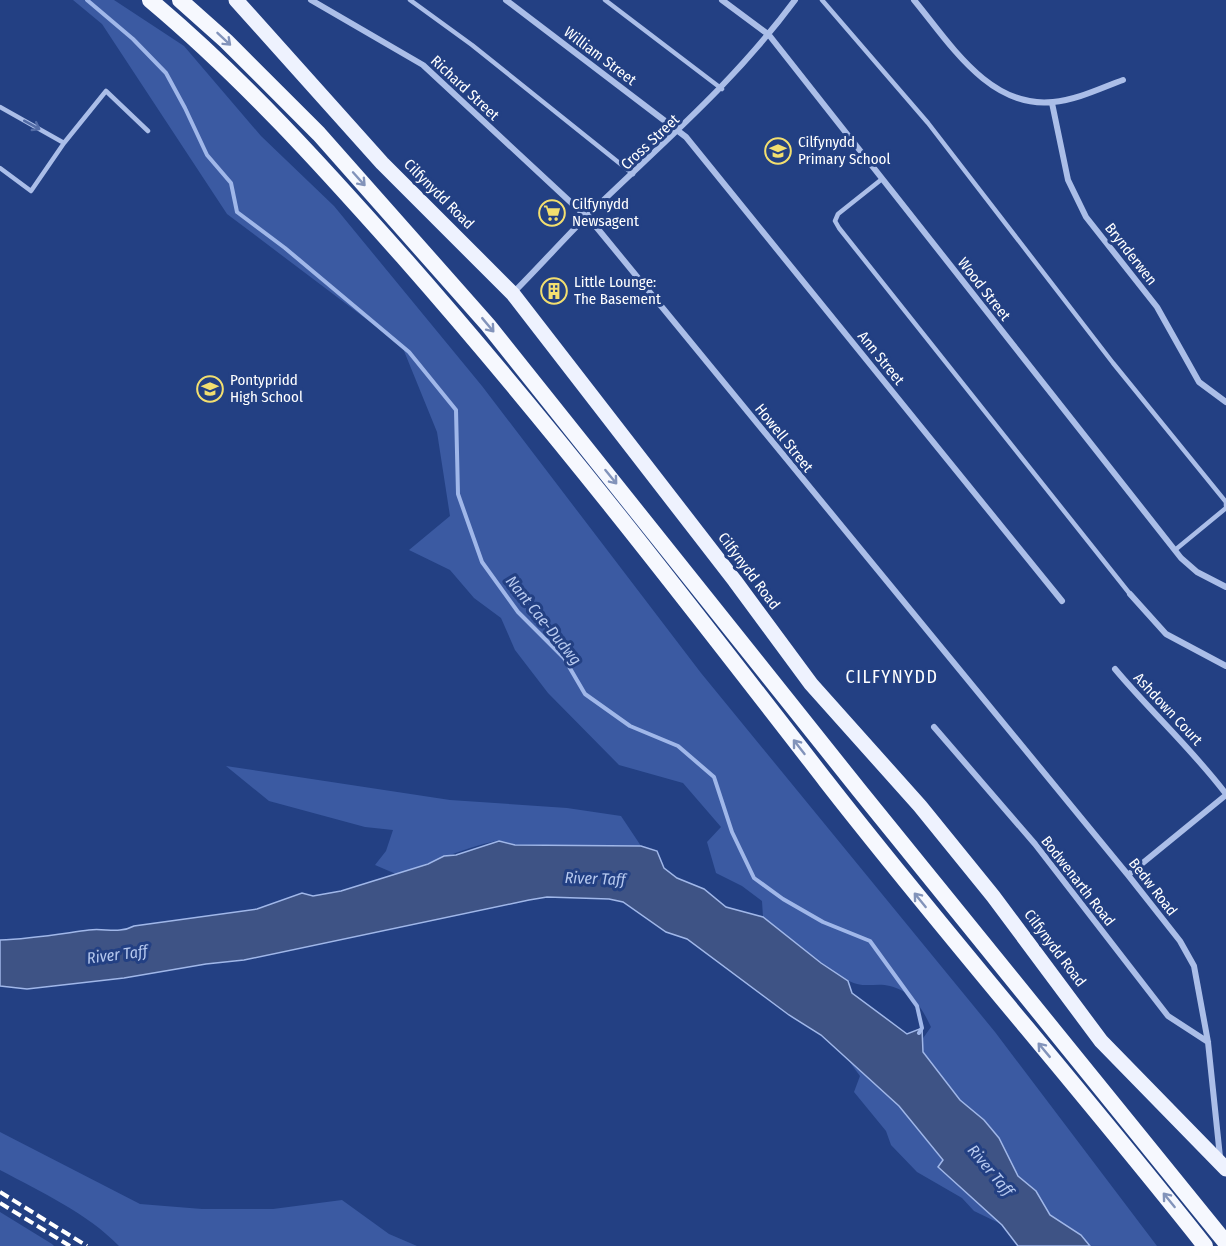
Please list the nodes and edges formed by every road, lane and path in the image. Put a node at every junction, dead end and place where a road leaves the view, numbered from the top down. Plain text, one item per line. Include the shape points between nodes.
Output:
1 (150, 0) edge
2 (180, 0) edge
3 (236, 0) edge
4 (310, 0) edge
5 (410, 0) edge
6 (506, 0) edge
7 (605, 0) edge
8 (722, 0) edge
9 (795, 0) edge
10 (822, 0) edge
11 (914, 0) edge
12 (769, 35) junction
13 (1123, 80) dead end
14 (722, 89) junction
15 (1052, 103) junction
16 (0, 107) edge
17 (148, 131) dead end
18 (679, 131) junction
19 (64, 142) junction
20 (0, 168) edge
21 (633, 174) junction
22 (882, 179) junction
23 (586, 217) junction
24 (513, 294) junction
25 (1226, 402) edge
26 (1226, 507) edge
27 (1175, 550) junction
28 (1226, 586) edge
29 (1130, 594) joint
30 (1062, 602) dead end
31 (1226, 666) edge
32 (1115, 669) dead end
33 (962, 676) joint
34 (934, 727) dead end
35 (1226, 794) edge
36 (1128, 875) junction
37 (1208, 1042) junction
38 (1223, 1165) edge
39 (1226, 1243) edge
40 (1205, 1246) edge

40 -> 1 highway via 972,964 476,339 311,153 210,51
2 -> 39 highway via 226,40 319,134 488,325
3 - 24 main road, Cilfynydd Road via 382,164
4 - 23 street, Richard Street via 423,65
5 - 21 lane
6 - 18 street, William Street
7 - 14 lane
8 - 12 street, Wood Street
9 - 12 street, Cross Street
10 - 26 lane via 964,167 1106,355 1219,493
11 - 15 street via 975,72 992,86 1010,97
12 - 14 street, Cross Street
12 - 22 street, Wood Street
13 - 15 street
14 - 18 street, Cross Street
15 - 25 street, Brynderwen via 1068,180 1086,217 1156,307 1199,382
16 -> 19 lane
17 - 19 lane via 106,91
18 - 21 street, Cross Street
18 - 30 street, Ann Street
19 - 20 lane via 31,191
21 - 23 street, Cross Street
22 - 27 street, Wood Street
22 - 29 lane via 838,214 839,228
23 - 24 street, Cross Street
23 - 33 street, Howell Street
24 - 38 main road, Cilfynydd Road via 811,684 920,806 1101,1041
26 - 27 lane
27 - 28 street, Wood Street via 1197,572
29 - 31 street via 1166,634
32 - 35 street, Ashdown Court
33 - 36 street, Bedw Road
34 - 37 street, Bodwenarth Road via 1035,844 1168,1016
35 - 36 street
36 - 37 street, Bedw Road via 1180,941 1194,966
37 - 38 street, Bedw Road

